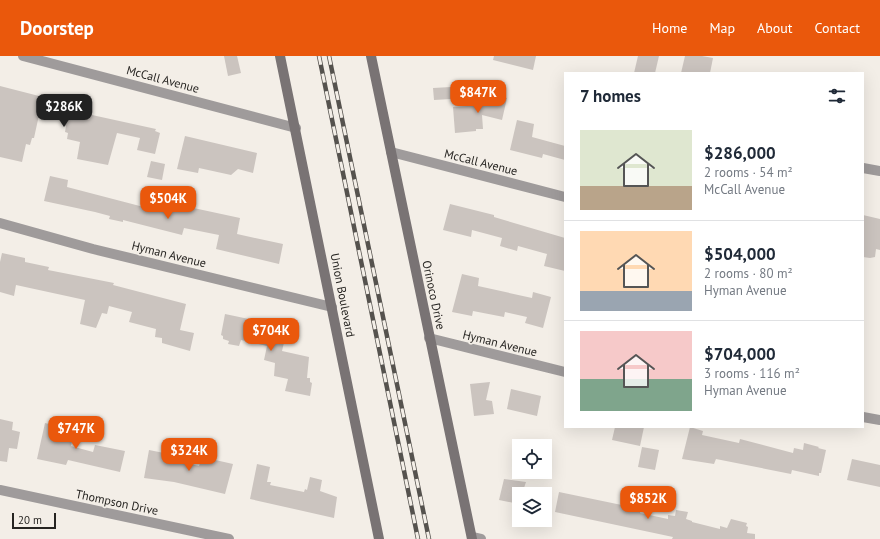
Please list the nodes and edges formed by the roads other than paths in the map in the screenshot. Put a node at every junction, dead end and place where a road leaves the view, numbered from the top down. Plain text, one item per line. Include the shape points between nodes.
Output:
1 (23, 56) edge
2 (280, 56) edge
3 (371, 56) edge
4 (296, 128) junction
5 (391, 152) junction
6 (864, 168) edge
7 (880, 171) edge
8 (564, 197) edge
9 (0, 223) edge
10 (332, 307) junction
11 (429, 338) junction
12 (564, 372) edge
13 (864, 417) edge
14 (880, 420) edge
15 (0, 490) edge
16 (475, 538) edge
17 (229, 539) edge
18 (379, 539) edge

1 - 4 street, McCall Avenue
2 - 4 main road, Union Boulevard
3 - 5 main road, Orinoco Drive
4 - 10 main road, Union Boulevard
5 - 8 street, McCall Avenue
5 - 11 main road, Orinoco Drive
6 - 7 street
9 - 10 street, Hyman Avenue via 93,249
10 - 18 main road, Union Boulevard
11 - 12 street, Hyman Avenue
11 - 16 main road, Orinoco Drive
13 - 14 street
15 - 17 street, Thompson Drive

